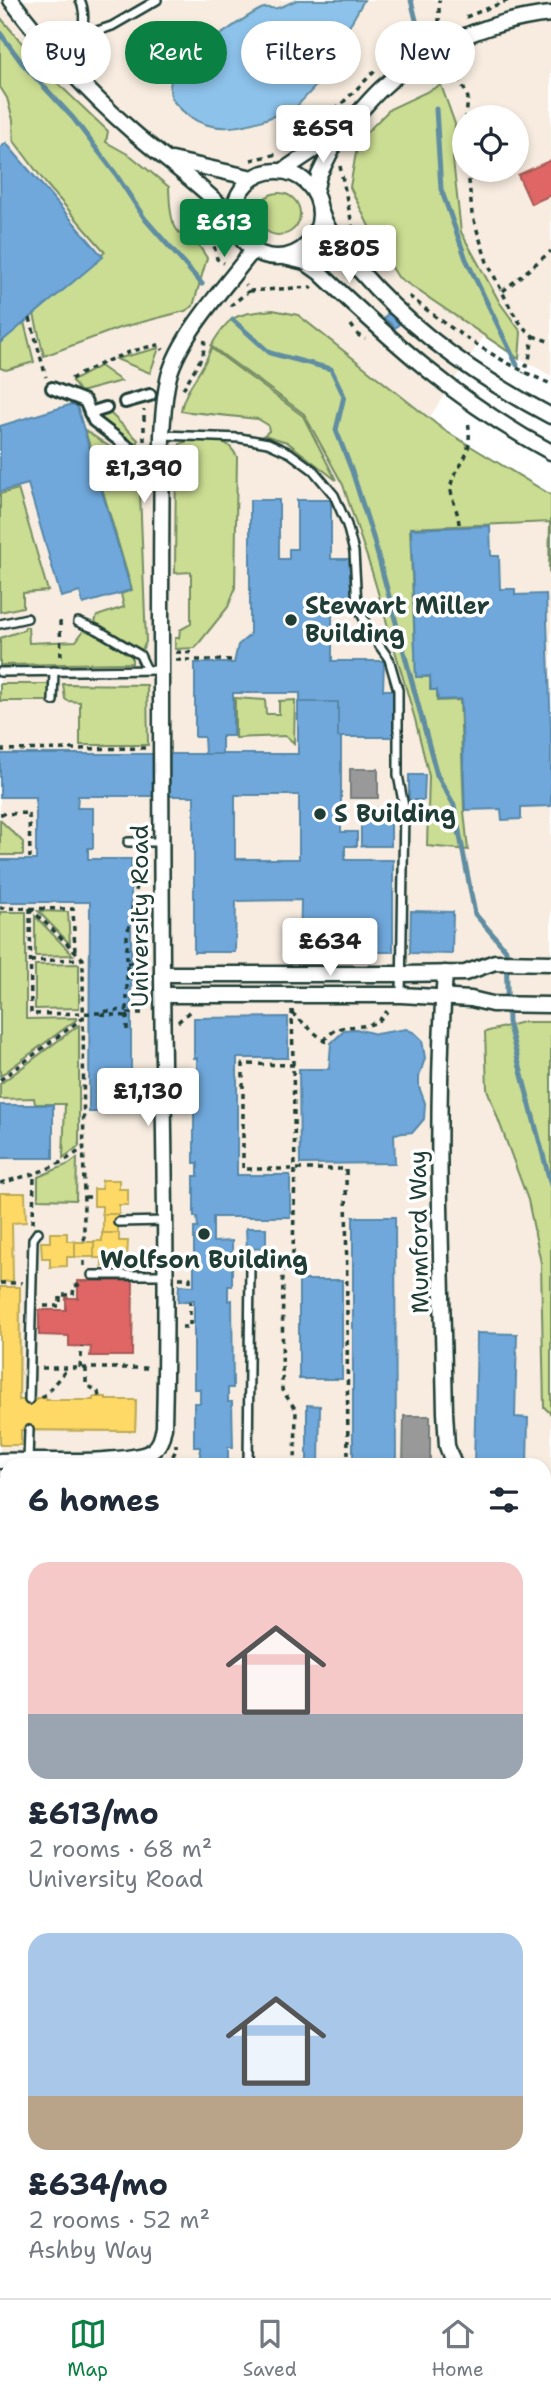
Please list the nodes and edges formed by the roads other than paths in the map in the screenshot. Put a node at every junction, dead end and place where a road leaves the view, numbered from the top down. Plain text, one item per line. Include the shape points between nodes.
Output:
1 (11, 0) edge
2 (80, 0) edge
3 (157, 0) edge
4 (551, 14) edge
5 (27, 21) edge
6 (83, 21) edge
7 (111, 26) edge
8 (83, 84) edge
9 (341, 130) junction
10 (167, 159) junction
11 (283, 171) junction
12 (253, 178) junction
13 (315, 193) junction
14 (320, 210) junction
15 (234, 219) junction
16 (253, 250) junction
17 (284, 257) junction
18 (52, 388) road end
19 (150, 395) dead end
20 (90, 413) junction
21 (551, 416) edge
22 (162, 435) junction
23 (551, 452) edge
24 (145, 460) dead end
25 (27, 618) dead end
26 (78, 622) dead end
27 (0, 624) edge
28 (159, 667) junction
29 (58, 671) junction
30 (0, 672) edge
31 (53, 701) dead end
32 (128, 842) dead end
33 (162, 842) junction
34 (551, 963) edge
35 (445, 973) junction
36 (162, 974) junction
37 (401, 974) junction
38 (163, 995) junction
39 (401, 995) junction
40 (443, 997) junction
41 (551, 1005) edge
42 (166, 1221) junction
43 (118, 1222) dead end
44 (38, 1232) dead end
45 (250, 1264) dead end
46 (92, 1275) dead end
47 (166, 1275) junction
48 (29, 1400) dead end
49 (29, 1430) dead end
50 (152, 1451) junction
51 (28, 1458) edge
52 (133, 1458) edge
53 (156, 1458) edge
54 (248, 1458) edge
55 (451, 1458) edge

1 - 5 street
2 - 6 lane
3 - 7 lane
4 - 9 street via 493,26 440,48 383,87
8 - 10 street
9 - 11 street
9 - 13 street
10 - 12 street
10 - 15 street
11 - 12 street
11 - 13 street via 296,175
12 - 15 street via 238,196
13 - 14 street
14 - 17 street via 315,235 296,253
14 - 21 street via 338,246 415,326 462,364
15 - 16 street via 243,242
16 - 17 street
16 - 22 street, University Road via 188,335 170,373
17 - 23 street via 319,272 446,386
18 - 20 street via 85,401
19 - 20 street
20 - 24 street
22 - 28 street, University Road
22 - 37 lane via 268,443 313,470 334,495 354,552 357,605 388,659 398,690 398,775 404,807
25 - 27 lane
26 - 28 lane
28 - 29 lane
28 - 33 street, University Road
29 - 30 lane
29 - 31 lane
32 - 33 lane
33 - 36 street, University Road
34 - 35 street via 495,962
35 - 37 street
35 - 40 street, Mumford Way
36 - 37 street
36 - 38 street, University Road
37 - 39 lane
38 - 39 street
38 - 42 street, University Road
39 - 40 street
40 - 41 street
40 - 55 street, Mumford Way via 444,1412
42 - 43 lane
42 - 47 street, University Road
44 - 48 lane via 33,1239
45 - 54 lane
46 - 47 lane
47 - 50 street, University Road via 164,1427 161,1441
49 - 51 lane
50 - 52 street
50 - 53 street

